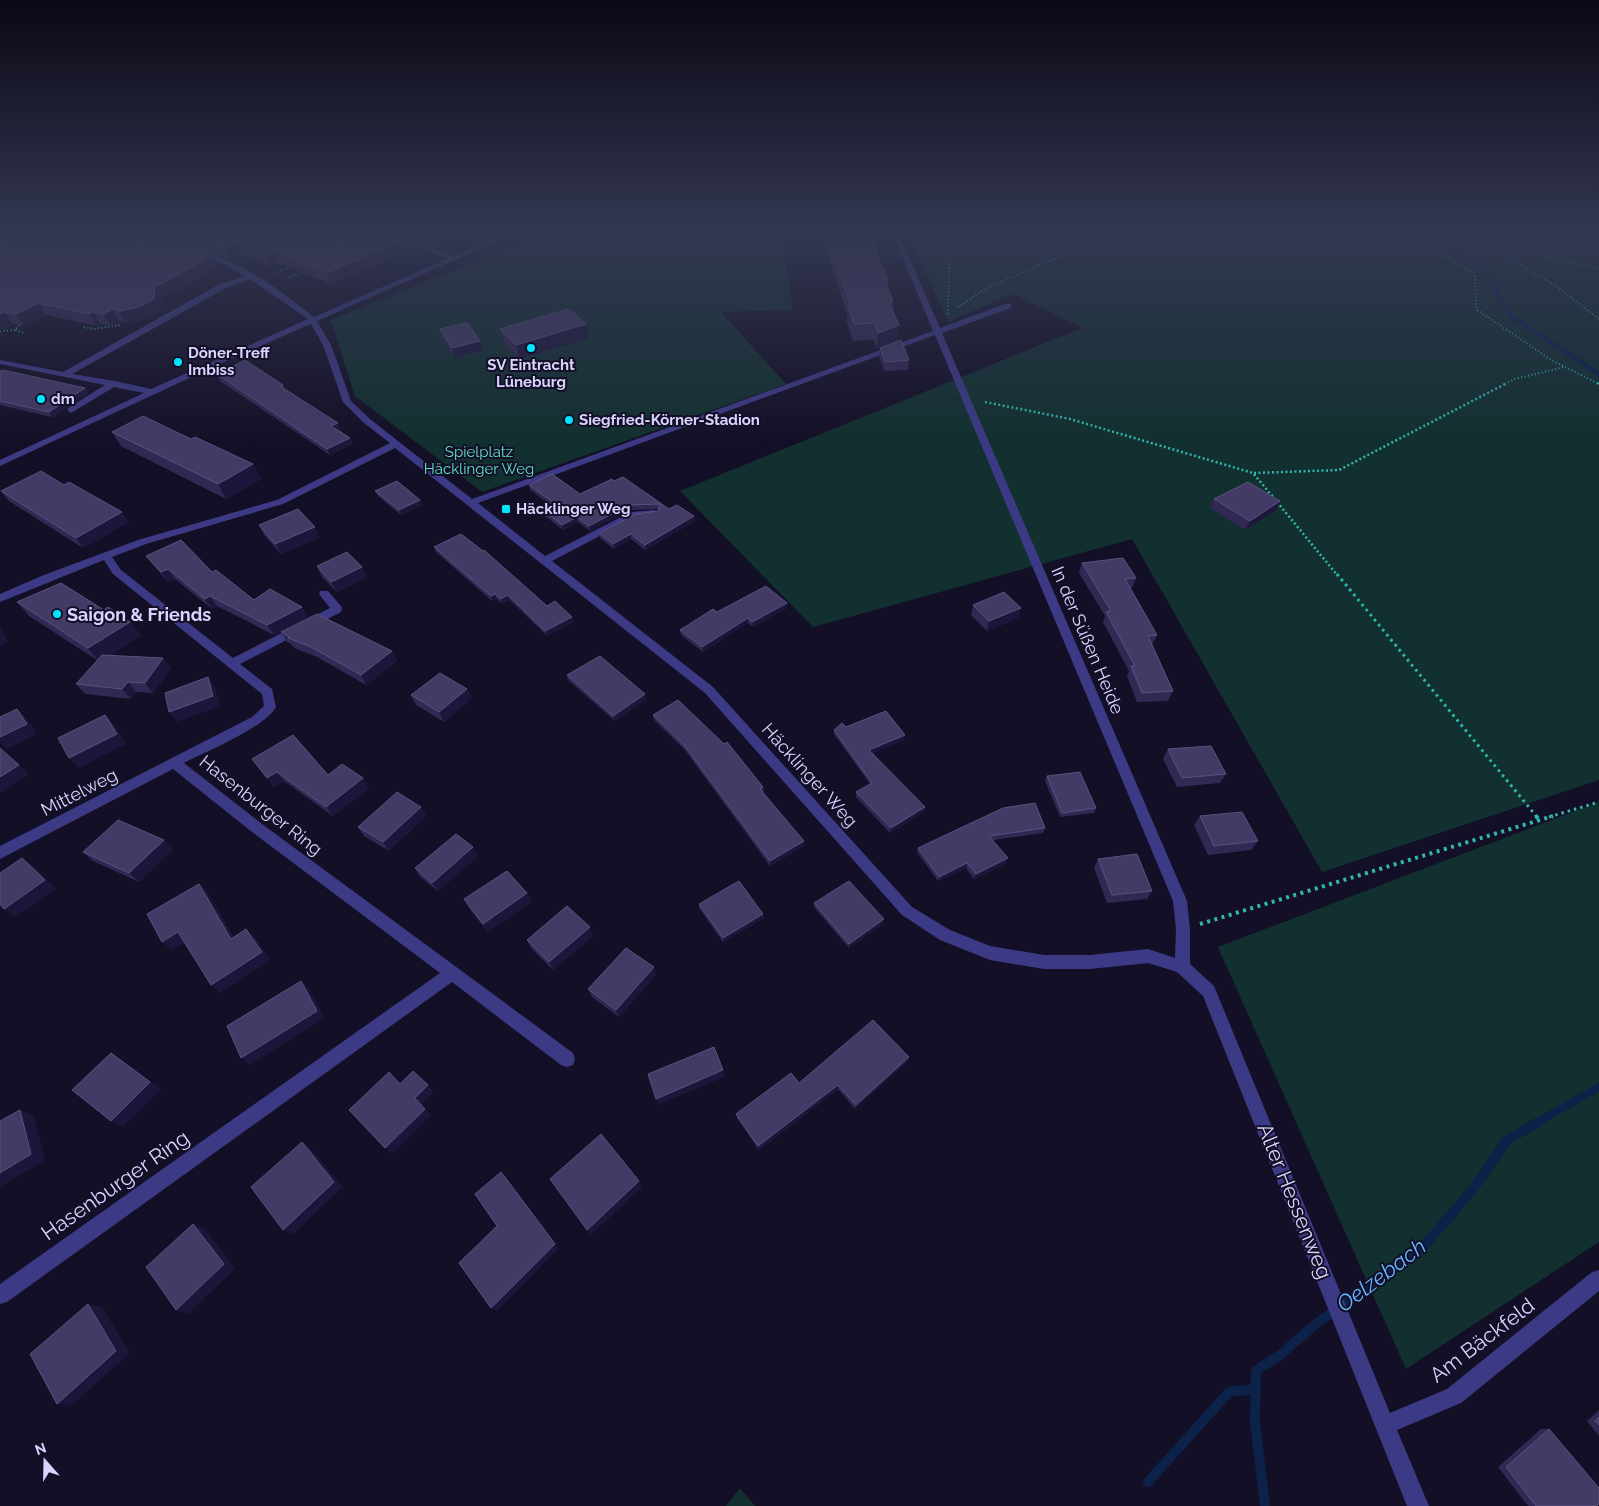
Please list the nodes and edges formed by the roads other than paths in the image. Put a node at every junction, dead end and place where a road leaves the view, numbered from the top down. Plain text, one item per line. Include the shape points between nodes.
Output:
1 (194, 302) edge
2 (291, 302) edge
3 (351, 302) edge
4 (925, 302) edge
5 (1008, 306) dead end
6 (312, 319) junction
7 (936, 327) junction
8 (0, 362) edge
9 (66, 374) junction
10 (115, 383) junction
11 (152, 392) junction
12 (71, 410) dead end
13 (395, 444) junction
14 (0, 463) edge
15 (473, 502) junction
16 (656, 512) edge
17 (106, 555) junction
18 (546, 560) junction
19 (324, 594) dead end
20 (0, 598) edge
21 (232, 663) junction
22 (174, 763) junction
23 (0, 854) edge
24 (1182, 967) junction
25 (452, 973) junction
26 (1228, 1036) joint
27 (568, 1059) dead end
28 (1599, 1279) edge
29 (0, 1295) edge
30 (1384, 1425) junction
31 (1418, 1506) edge

1 - 9 street
2 - 6 street, Häcklinger Weg
3 - 6 street
4 - 7 street, In der Süßen Heide
5 - 7 street
6 - 11 street
6 - 13 street, Häcklinger Weg via 327,345 348,402
7 - 15 street
7 - 24 street, In der Süßen Heide via 1180,901
8 - 9 street
9 - 10 street
10 - 11 street
10 - 12 street
11 - 14 street
13 - 15 street, Häcklinger Weg
13 - 17 street via 280,502
15 - 18 street, Häcklinger Weg
16 - 18 street via 634,514
17 - 20 street
17 - 21 street, Hasenburger Ring via 117,572
18 - 24 street, Häcklinger Weg via 709,690 907,911 945,935 990,954 1044,962 1090,962 1148,956
19 - 21 street via 338,608
21 - 22 street, Hasenburger Ring via 268,692 270,706 256,720
22 - 23 street, Mittelweg
22 - 25 street, Hasenburger Ring
24 - 26 street, Häcklinger Weg via 1209,991
25 - 27 street, Hasenburger Ring
25 - 29 street, Hasenburger Ring
26 - 30 street, Alter Hessenweg
28 - 30 street, Am Bäckfeld via 1454,1396
30 - 31 street, Alter Hessenweg

